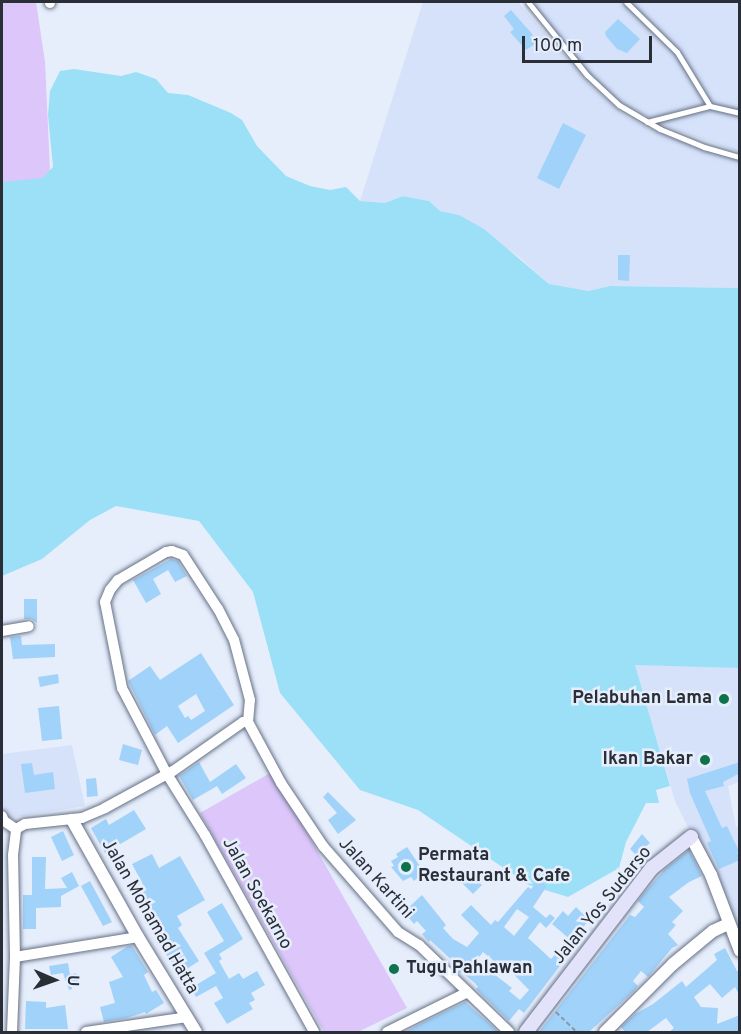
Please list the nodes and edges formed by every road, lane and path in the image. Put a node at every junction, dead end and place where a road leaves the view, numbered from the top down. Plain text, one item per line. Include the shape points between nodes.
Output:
1 (528, 2) edge
2 (626, 2) edge
3 (710, 106) junction
4 (740, 113) edge
5 (647, 122) junction
6 (740, 157) edge
7 (29, 626) dead end
8 (2, 631) edge
9 (248, 722) junction
10 (167, 774) junction
11 (2, 816) edge
12 (72, 820) junction
13 (16, 829) junction
14 (691, 837) joint
15 (728, 924) junction
16 (138, 938) junction
17 (740, 951) edge
18 (15, 957) junction
19 (466, 993) junction
20 (547, 1003) junction
21 (187, 1017) junction
22 (12, 1032) edge
23 (86, 1032) edge
24 (196, 1032) edge
25 (314, 1032) edge
26 (387, 1032) edge
27 (509, 1032) edge
28 (526, 1032) edge
29 (577, 1032) edge
30 (605, 1032) edge

1 - 5 lane via 587,75 619,105
2 - 3 lane via 676,52
3 - 4 lane
3 - 5 lane
5 - 6 lane via 704,147
7 - 8 street
9 - 10 street
9 - 10 street, Jalan Soekarno via 250,700 234,640 183,555 166,552 128,573 110,590 105,602 116,668 122,688
9 - 19 street, Jalan Kartini via 280,783 323,846 398,932 418,945
10 - 12 street via 105,808
10 - 25 street, Jalan Soekarno
11 - 13 street
12 - 13 street via 25,824
12 - 16 street, Jalan Mohamad Hatta
13 - 18 street
14 - 15 street via 711,875
14 - 20 main road, Jalan Yos Sudarso via 651,868
15 - 17 street
15 - 30 street via 713,931 673,964
16 - 18 street
16 - 21 street, Jalan Mohamad Hatta
18 - 22 street
19 - 26 street
19 - 27 street, Jalan Kartini
20 - 28 main road, Jalan Yos Sudarso
20 - 29 path
21 - 23 street
21 - 24 street, Jalan Mohamad Hatta

